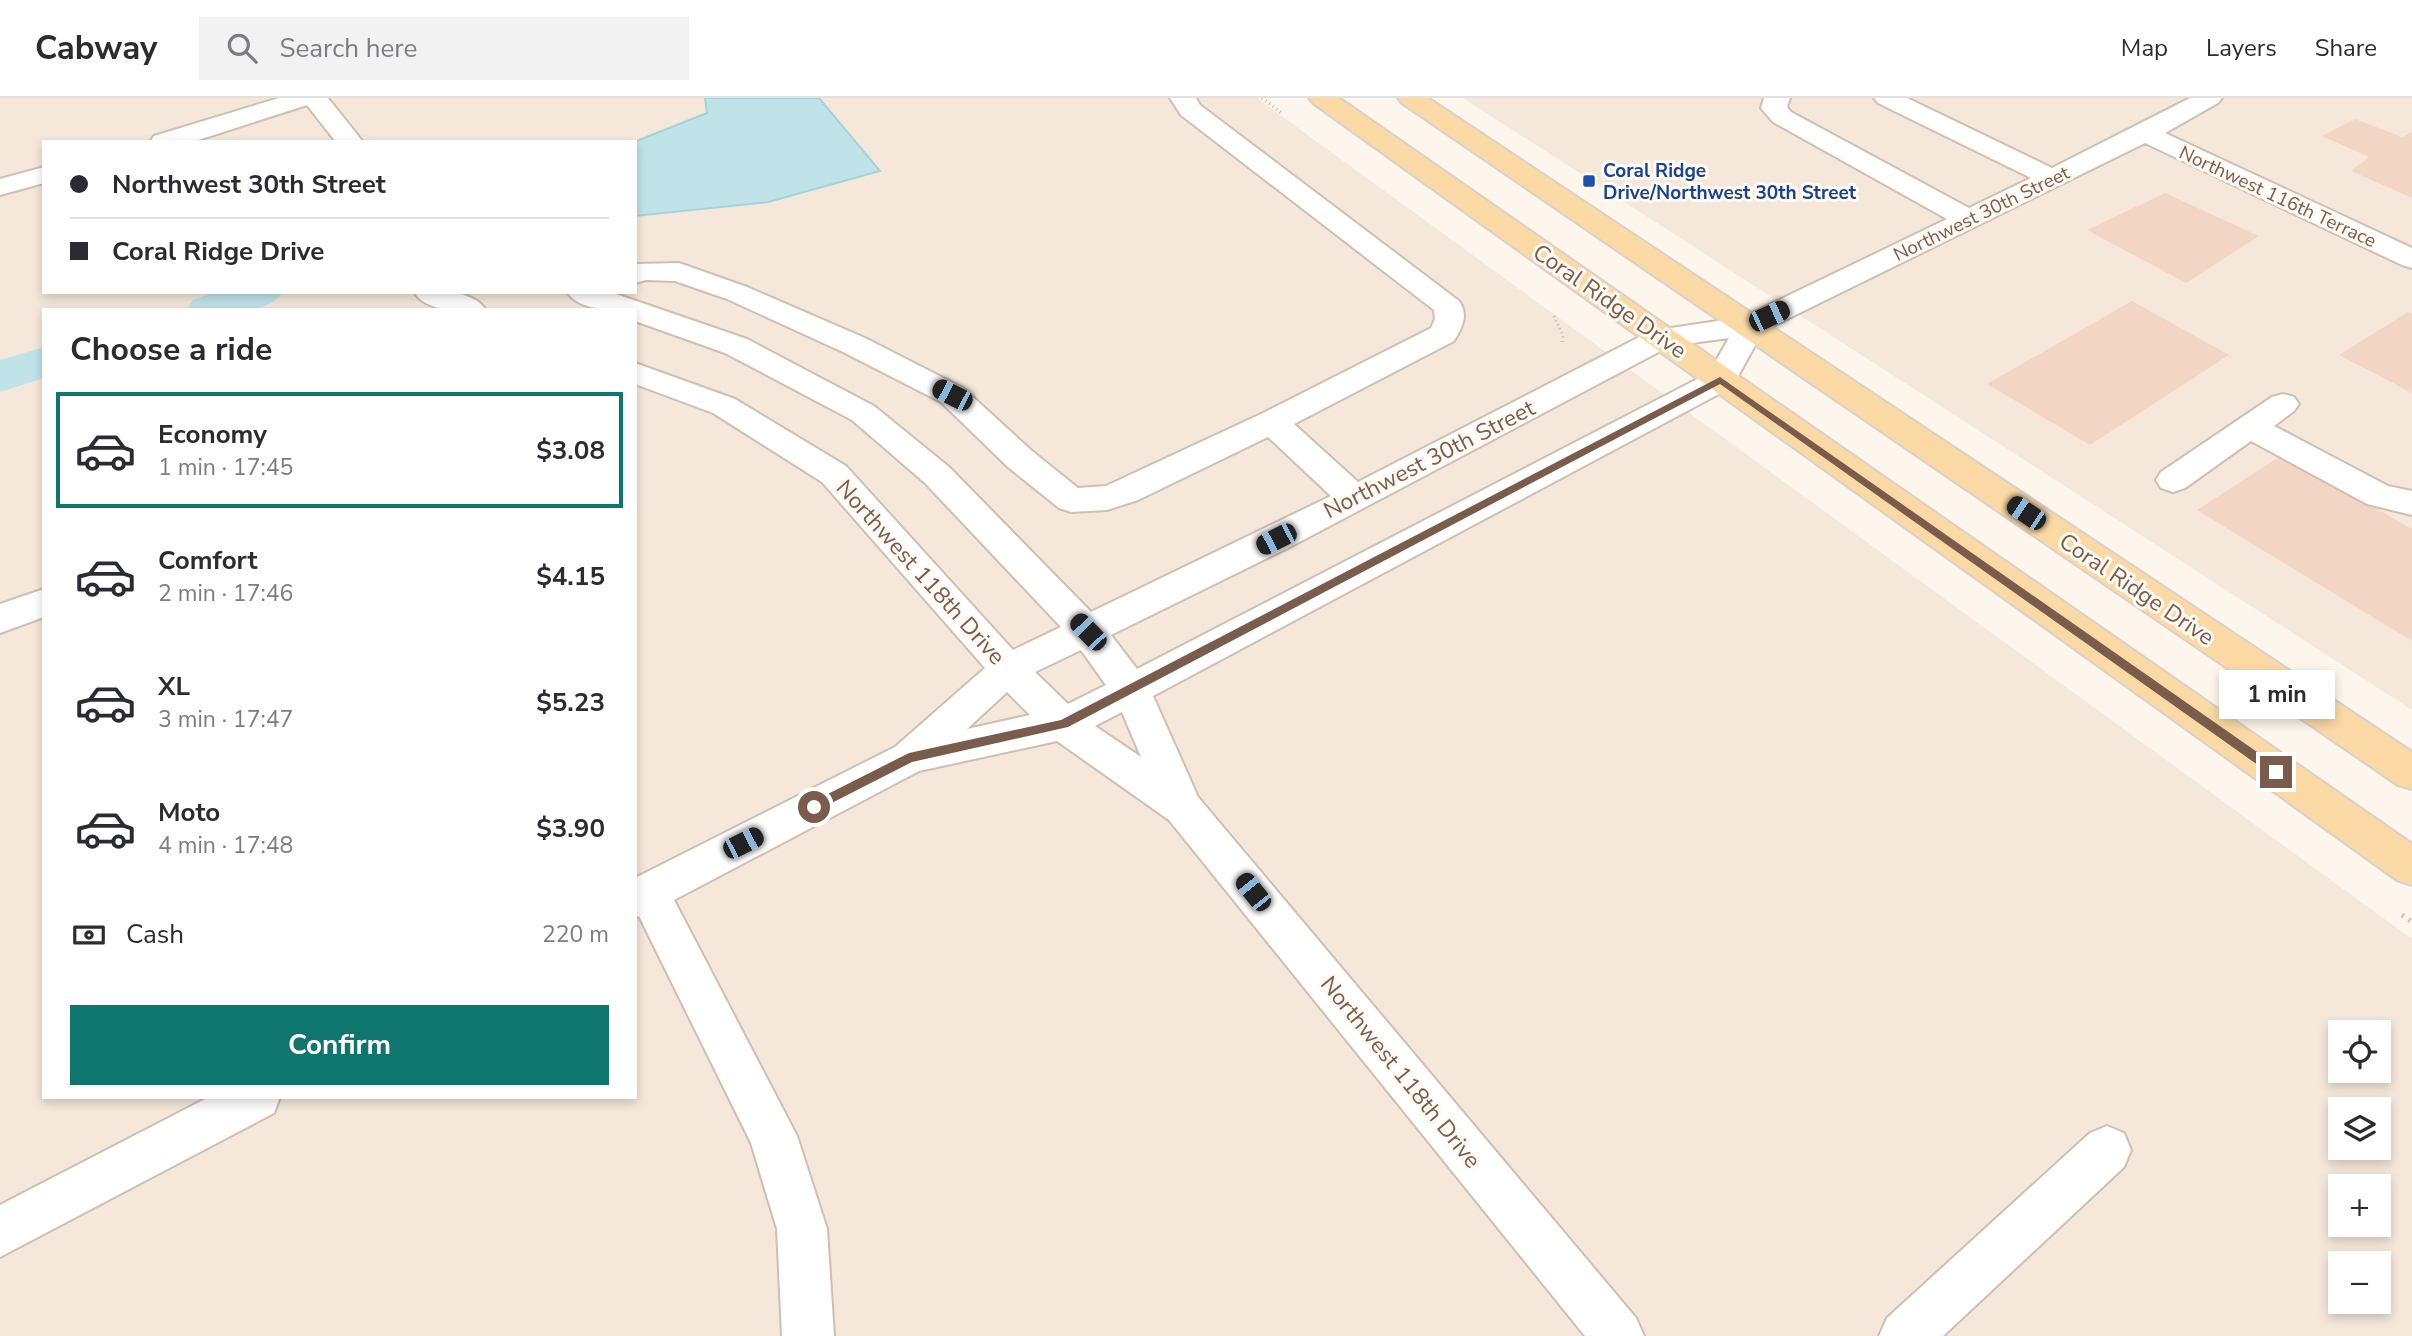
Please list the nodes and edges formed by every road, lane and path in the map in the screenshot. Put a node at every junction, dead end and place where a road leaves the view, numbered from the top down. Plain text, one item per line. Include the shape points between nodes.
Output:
1 (220, 98) edge
2 (303, 98) edge
3 (315, 98) edge
4 (1184, 98) edge
5 (1322, 98) edge
6 (1411, 98) edge
7 (1777, 98) edge
8 (1887, 98) edge
9 (2209, 98) edge
10 (244, 119) junction
11 (2145, 133) junction
12 (170, 140) edge
13 (260, 140) edge
14 (348, 140) edge
15 (42, 176) edge
16 (2051, 178) junction
17 (0, 187) edge
18 (1968, 219) junction
19 (2412, 259) edge
20 (637, 273) edge
21 (433, 294) edge
22 (587, 298) edge
23 (466, 308) edge
24 (625, 308) edge
25 (637, 311) edge
26 (1751, 325) junction
27 (1662, 338) junction
28 (637, 374) edge
29 (1720, 380) junction
30 (2283, 404) dead end
31 (1272, 422) junction
32 (2250, 427) junction
33 (2173, 480) dead end
34 (1354, 498) junction
35 (2412, 503) edge
36 (42, 603) edge
37 (0, 619) edge
38 (1088, 632) junction
39 (1008, 669) junction
40 (1131, 690) junction
41 (1063, 724) junction
42 (909, 758) junction
43 (2412, 773) edge
44 (1183, 808) junction
45 (2412, 867) edge
46 (642, 896) edge
47 (253, 1099) edge
48 (2108, 1150) dead end
49 (0, 1232) edge
50 (808, 1336) edge
51 (1618, 1336) edge
52 (1905, 1336) edge

1 - 10 street
2 - 10 street
3 - 14 street
4 - 31 street via 1190,110 1449,307 1450,319 1443,334
5 - 27 main road, Coral Ridge Drive
6 - 26 main road, Coral Ridge Drive
7 - 18 street via 1774,108 1782,117
8 - 16 street
9 - 11 street, Northwest 30th Street
10 - 12 street
10 - 13 street
11 - 16 street, Northwest 30th Street
11 - 19 street, Northwest 116th Terrace
15 - 17 street
16 - 18 street, Northwest 30th Street
18 - 26 street, Northwest 30th Street
20 - 31 street via 679,272 737,293 952,395 1071,500 1126,492
21 - 23 street
22 - 24 street, Northwest 118th Drive
25 - 38 street, Northwest 118th Drive via 736,346 863,413 937,475
26 - 27 street, Northwest 30th Street
26 - 29 street
26 - 43 main road, Coral Ridge Drive
27 - 29 main road, Coral Ridge Drive
27 - 34 street, Northwest 30th Street
28 - 39 street, Northwest 118th Drive via 724,406 834,474
29 - 40 street, Northwest 30th Street
29 - 45 main road, Coral Ridge Drive
30 - 32 street
31 - 34 street
32 - 33 street
32 - 35 street via 2379,496
34 - 38 street, Northwest 30th Street
36 - 37 street
38 - 39 street, Northwest 30th Street
38 - 40 street, Northwest 118th Drive
39 - 41 street, Northwest 118th Drive
39 - 42 street, Northwest 30th Street
40 - 41 street, Northwest 30th Street
40 - 44 street, Northwest 118th Drive
41 - 42 street, Northwest 30th Street
41 - 44 street, Northwest 118th Drive
42 - 46 street, Northwest 30th Street
44 - 51 street, Northwest 118th Drive
46 - 50 street via 773,1136 802,1229
47 - 49 street
48 - 52 street

